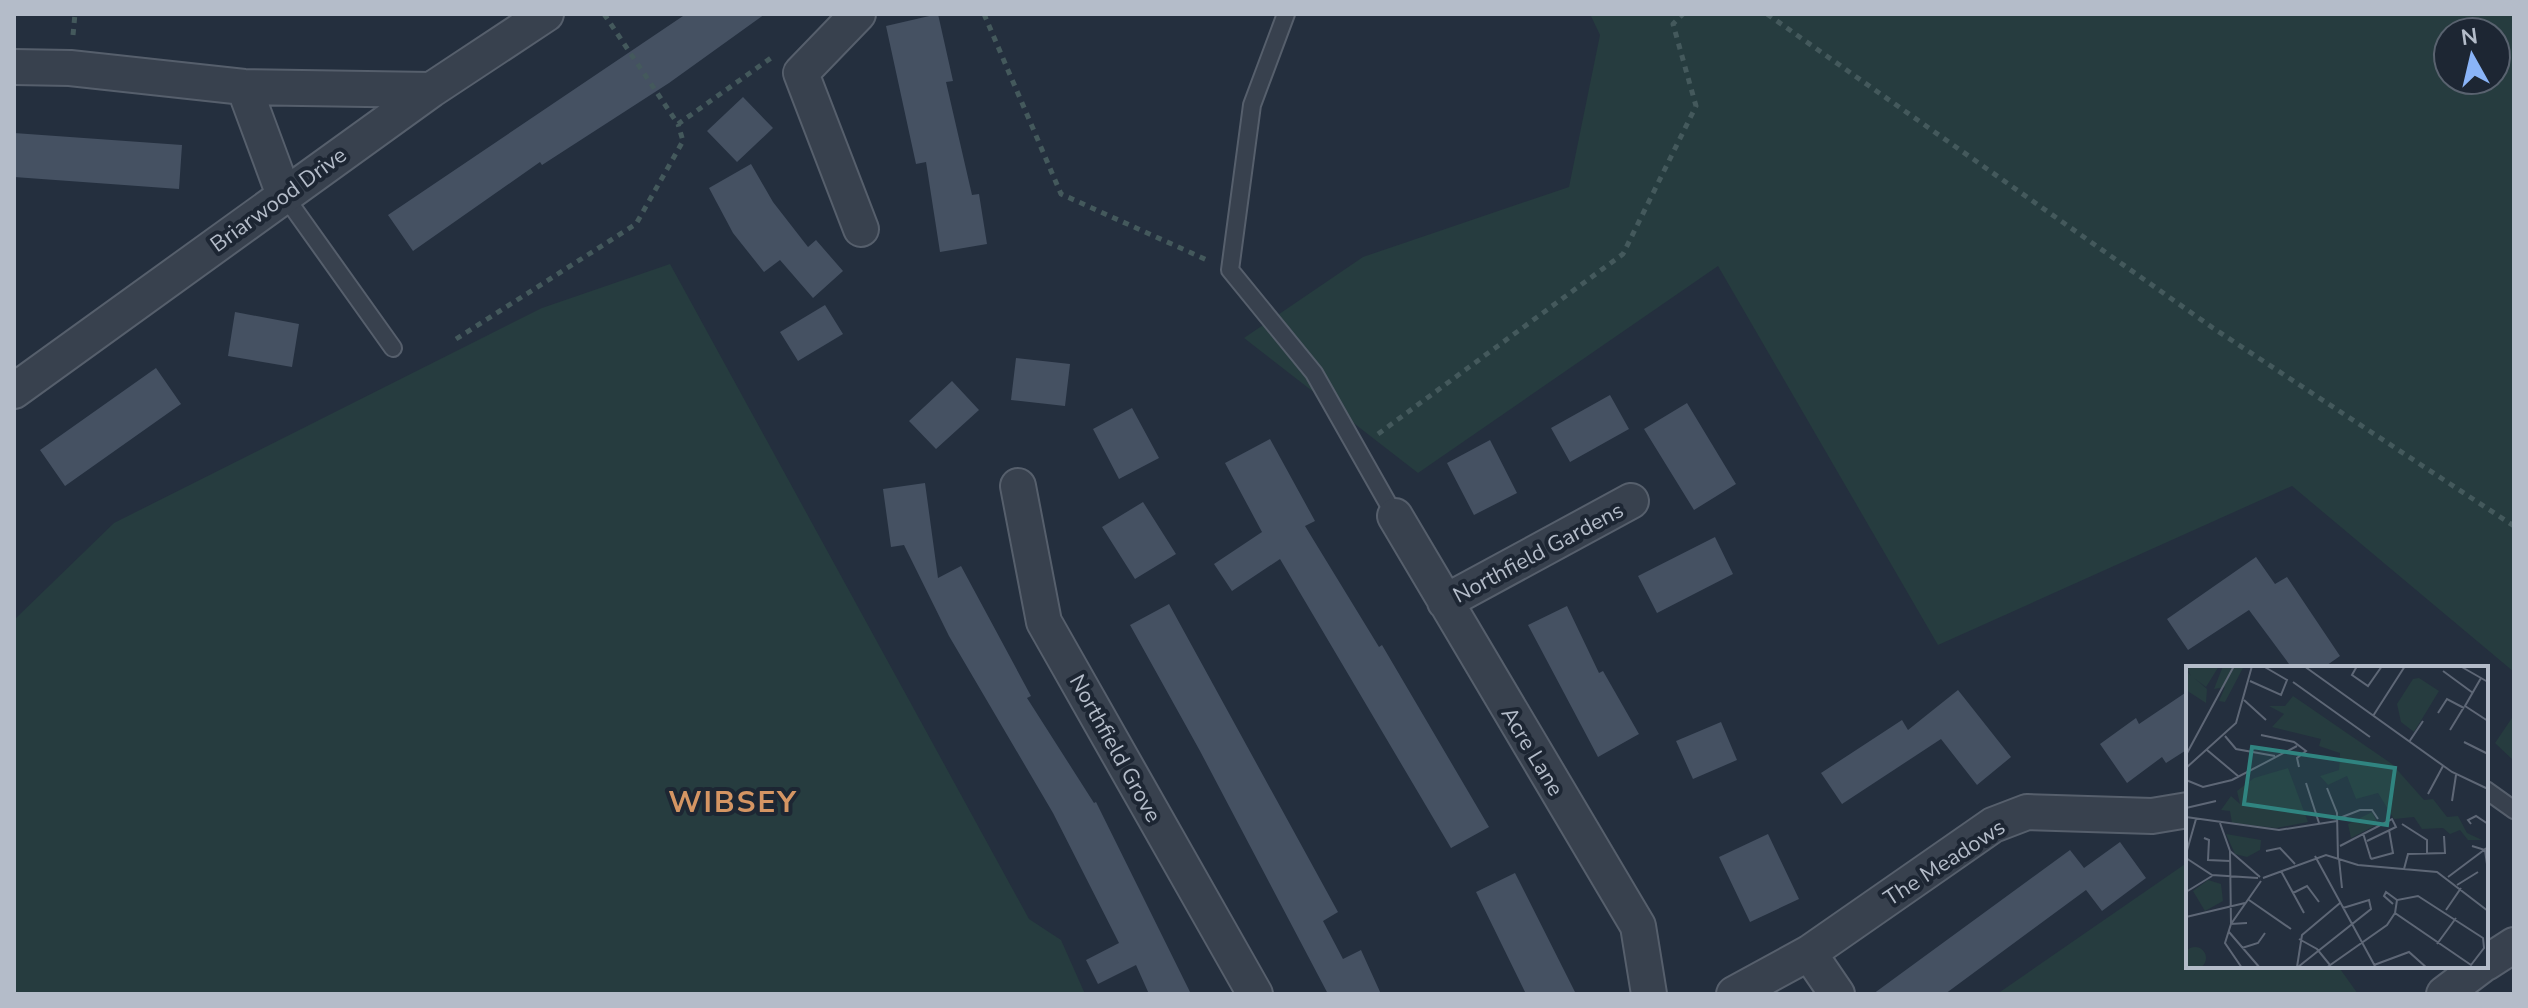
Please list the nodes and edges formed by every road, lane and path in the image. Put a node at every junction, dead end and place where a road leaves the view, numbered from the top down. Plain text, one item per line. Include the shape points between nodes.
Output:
1 (546, 14) edge
2 (604, 14) edge
3 (858, 14) edge
4 (984, 14) edge
5 (1286, 14) edge
6 (1683, 14) edge
7 (1767, 14) edge
8 (778, 53) dead end
9 (14, 67) edge
10 (244, 87) junction
11 (431, 90) junction
12 (678, 124) junction
13 (284, 195) junction
14 (861, 229) dead end
15 (1230, 270) junction
16 (456, 339) dead end
17 (393, 348) dead end
18 (14, 391) edge
19 (1357, 449) junction
20 (1018, 486) dead end
21 (1631, 501) dead end
22 (1395, 516) joint
23 (2514, 526) edge
24 (1445, 602) junction
25 (2488, 791) edge
26 (2186, 810) edge
27 (2514, 810) edge
28 (2514, 945) edge
29 (1809, 953) junction
30 (2488, 961) edge
31 (2479, 968) edge
32 (1255, 994) edge
33 (1649, 994) edge
34 (1734, 994) edge
35 (1837, 994) edge
36 (2444, 994) edge

1 - 11 street, Briarwood Drive
2 - 12 path
3 - 14 street via 801,73
4 - 15 path via 1061,194
5 - 15 lane via 1252,105
6 - 19 path via 1673,24 1696,106 1623,254
7 - 23 path via 2213,328
8 - 12 path
9 - 10 street
10 - 11 street
10 - 13 street
11 - 13 street, Briarwood Drive
12 - 16 path via 683,141 636,224
13 - 17 lane
13 - 18 street, Briarwood Drive
15 - 19 lane via 1314,373
19 - 22 lane
20 - 32 street, Northfield Grove via 1044,622
21 - 24 street, Northfield Gardens
22 - 24 street, Acre Lane
24 - 33 street, Acre Lane via 1638,926
25 - 27 lane
26 - 29 street, The Meadows via 2152,816 2027,812 1993,825
28 - 30 street
29 - 34 street, The Meadows
29 - 35 street
31 - 36 street

